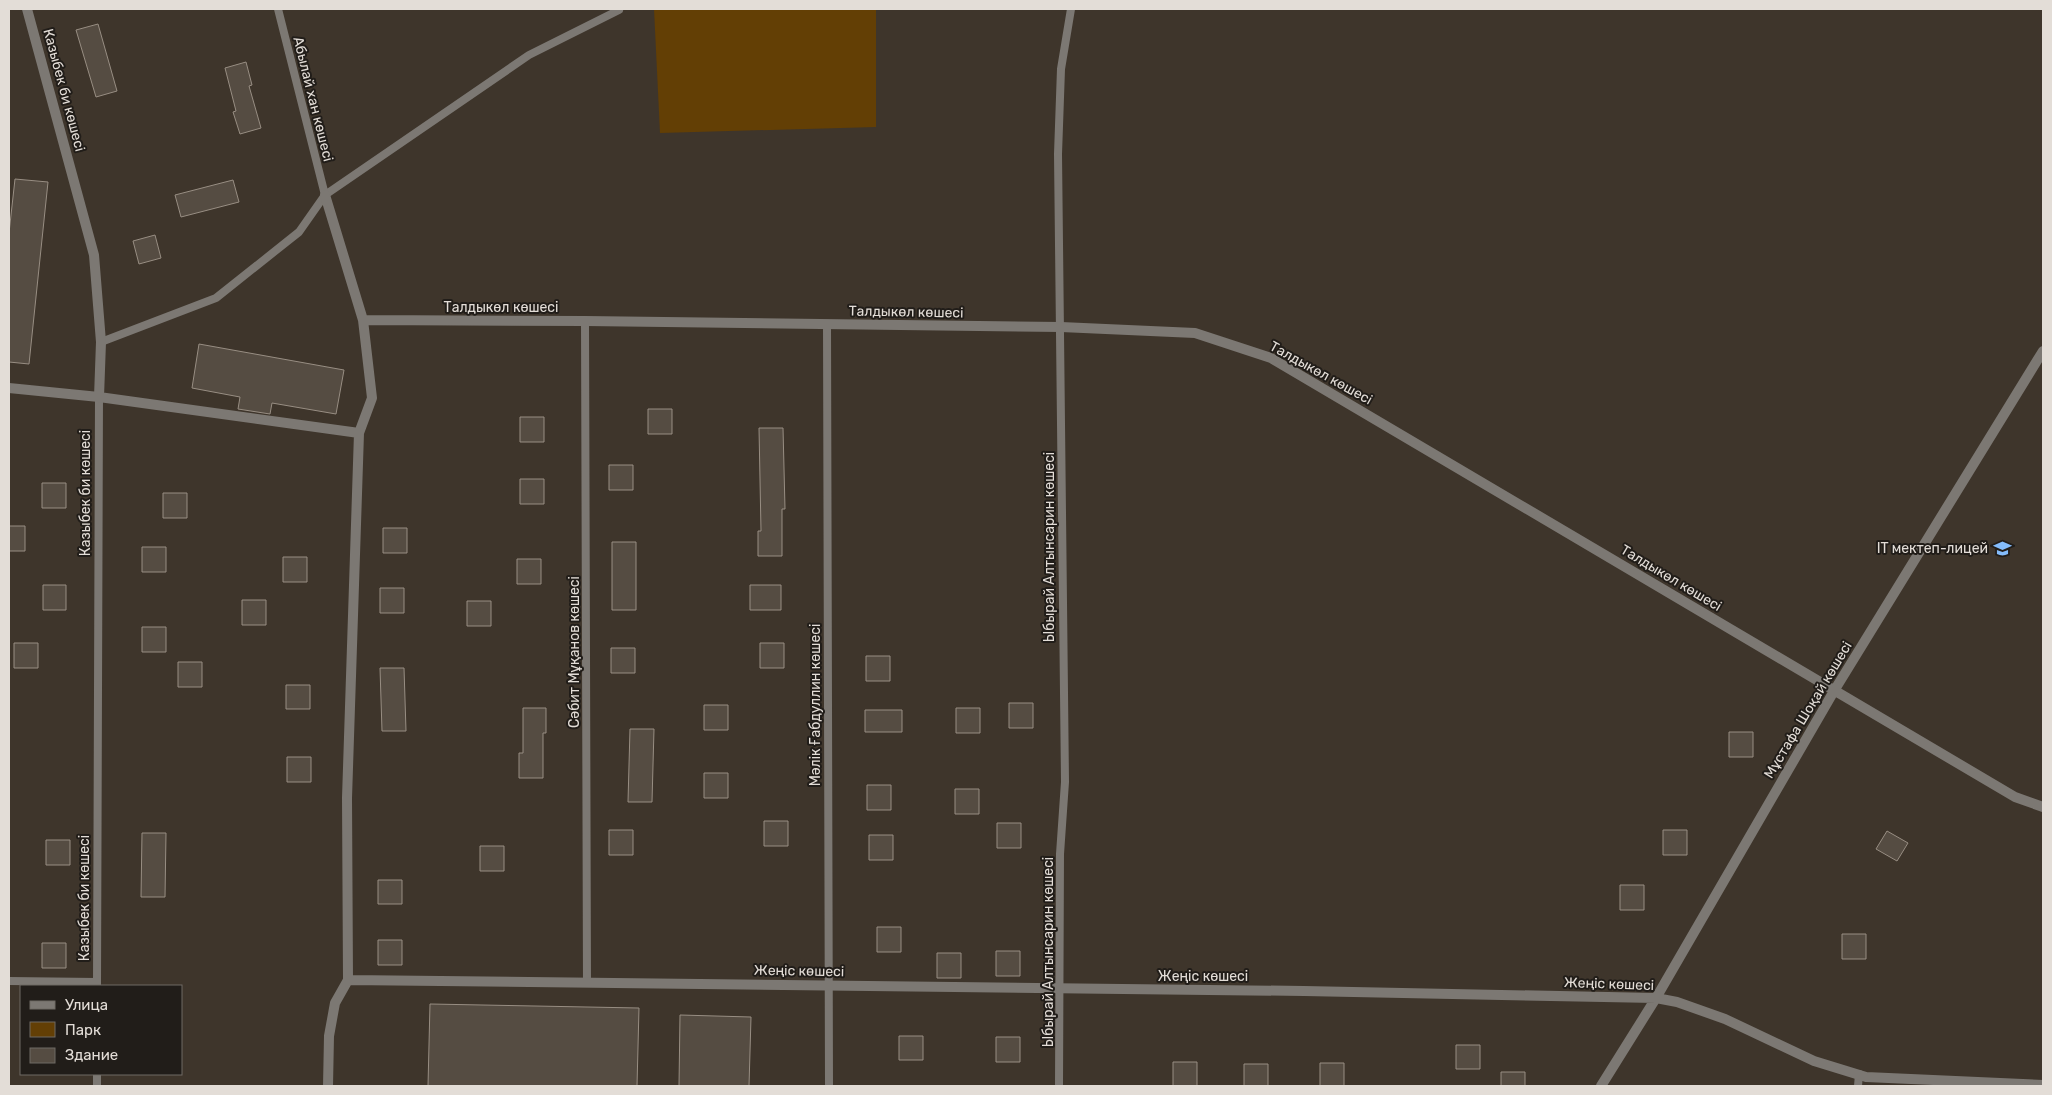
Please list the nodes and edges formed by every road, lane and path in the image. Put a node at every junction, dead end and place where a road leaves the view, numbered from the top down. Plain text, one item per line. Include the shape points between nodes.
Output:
1 (27, 9) edge
2 (278, 9) edge
3 (1071, 9) edge
4 (619, 10) edge
5 (325, 195) junction
6 (363, 320) junction
7 (586, 321) junction
8 (826, 324) junction
9 (1061, 328) junction
10 (101, 342) junction
11 (2043, 351) edge
12 (9, 388) edge
13 (99, 397) junction
14 (359, 433) junction
15 (1834, 691) junction
16 (2043, 808) edge
17 (348, 980) junction
18 (9, 981) edge
19 (587, 983) junction
20 (97, 984) edge
21 (828, 986) junction
22 (1060, 989) junction
23 (1656, 998) junction
24 (1859, 1074) junction
25 (2043, 1085) edge
26 (328, 1086) edge
27 (829, 1086) edge
28 (1059, 1086) edge
29 (1601, 1086) edge
30 (1858, 1086) edge

1 - 10 street, Казыбек би көшесі via 94,255
2 - 5 lane, Абылай хан көшесі
3 - 9 lane, Ыбырай Алтынсарин көшесі via 1061,69 1058,154
4 - 5 lane via 529,55
5 - 6 street
5 - 10 lane via 300,232 216,298
6 - 7 street, Талдыкөл көшесі
6 - 14 street via 372,398
7 - 8 street, Талдыкөл көшесі
7 - 19 lane, Сәбит Мұқанов көшесі
8 - 9 street, Талдыкөл көшесі
8 - 21 lane, Мәлік Ғабдуллин көшесі
9 - 15 street, Талдыкөл көшесі via 1195,334 1271,358
9 - 22 lane, Ыбырай Алтынсарин көшесі via 1065,782 1060,854
10 - 13 street, Казыбек би көшесі
11 - 15 street, Мұстафа Шоқай көшесі
12 - 13 street
13 - 14 street
13 - 20 lane, Казыбек би көшесі
14 - 17 street via 347,798
15 - 16 street, Талдыкөл көшесі via 2016,797
15 - 23 street, Мұстафа Шоқай көшесі
17 - 19 street, Жеңіс көшесі
17 - 26 street via 335,1003 329,1036
18 - 20 lane
19 - 21 street, Жеңіс көшесі
21 - 22 street, Жеңіс көшесі
21 - 27 lane, Мәлік Ғабдуллин көшесі
22 - 23 street, Жеңіс көшесі
22 - 28 lane, Ыбырай Алтынсарин көшесі
23 - 24 street, Жеңіс көшесі via 1725,1019 1814,1060
23 - 29 street, Мұстафа Шоқай көшесі
24 - 25 street, Жеңіс көшесі via 1866,1077
24 - 30 lane

